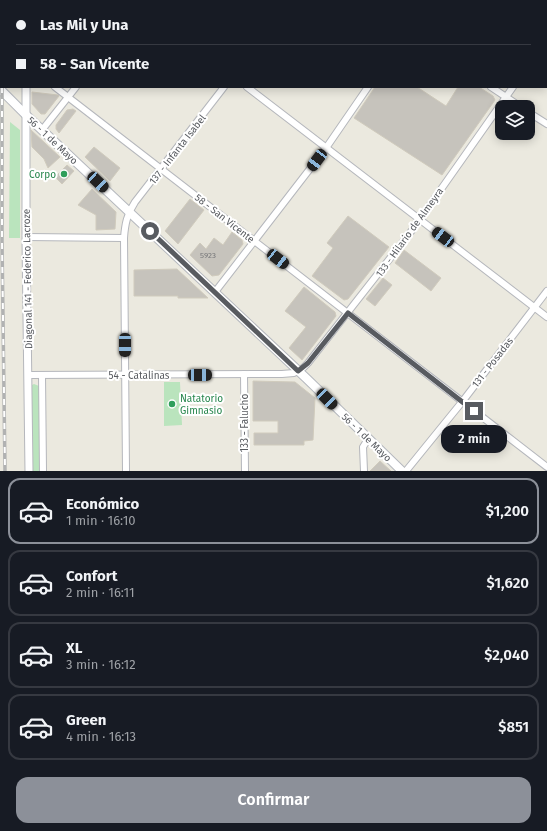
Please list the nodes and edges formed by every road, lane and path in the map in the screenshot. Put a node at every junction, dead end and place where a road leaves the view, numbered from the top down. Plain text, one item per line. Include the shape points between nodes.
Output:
1 (26, 88) edge
2 (56, 88) edge
3 (75, 88) edge
4 (223, 88) edge
5 (248, 88) edge
6 (367, 88) edge
7 (492, 88) edge
8 (512, 88) edge
9 (0, 89) edge
10 (68, 97) junction
11 (506, 97) junction
12 (510, 100) edge
13 (26, 115) junction
14 (535, 116) edge
15 (547, 124) edge
16 (42, 130) junction
17 (326, 148) junction
18 (161, 169) junction
19 (129, 211) junction
20 (420, 219) junction
21 (26, 237) junction
22 (124, 238) junction
23 (255, 241) junction
24 (547, 290) edge
25 (215, 292) junction
26 (535, 307) junction
27 (348, 313) junction
28 (547, 317) edge
29 (298, 371) junction
30 (244, 374) junction
31 (28, 375) junction
32 (42, 375) junction
33 (125, 375) junction
34 (462, 402) junction
35 (368, 439) junction
36 (547, 467) edge
37 (29, 471) edge
38 (44, 471) edge
39 (126, 471) edge
40 (245, 471) edge
41 (364, 471) edge
42 (402, 471) edge
43 (406, 471) edge

1 - 13 street, Diagonal 141 - Federico Lacroze
2 - 10 street, 58 - San Vicente
3 - 10 street
4 - 18 street, 137 - Infanta Isabel
5 - 17 street
6 - 17 street
7 - 11 street
8 - 11 street, 133 - Hilario de Almeyra
9 - 13 main road, 56 - 1 de Mayo
10 - 16 street
10 - 18 street, 58 - San Vicente
11 - 12 street
11 - 20 street, 133 - Hilario de Almeyra
13 - 16 main road, 56 - 1 de Mayo
13 - 21 street, Diagonal 141 - Federico Lacroze
14 - 15 street
16 - 19 main road, 56 - 1 de Mayo
17 - 20 street
17 - 23 street
18 - 19 street, 137 - Infanta Isabel
18 - 23 street, 58 - San Vicente
19 - 22 street
19 - 25 main road, 56 - 1 de Mayo
20 - 26 street
20 - 27 street, 133 - Hilario de Almeyra
21 - 22 street
21 - 31 street, Diagonal 141 - Federico Lacroze
22 - 33 street
23 - 25 street
23 - 27 street, 58 - San Vicente
24 - 26 street, 131 - Posadas
25 - 29 main road, 56 - 1 de Mayo
26 - 28 street
26 - 34 street, 131 - Posadas
27 - 29 street, 133 - Hilario de Almeyra via 308,363
27 - 34 street, 58 - San Vicente
29 - 30 street, 54 - Catalinas via 288,374
29 - 35 main road, 56 - 1 de Mayo
30 - 33 street, 54 - Catalinas
30 - 40 street, 133 - Falucho
31 - 32 street, 54 - Catalinas
31 - 37 street, Diagonal 141 - Federico Lacroze
32 - 33 street, 54 - Catalinas
32 - 38 street
33 - 39 street
34 - 36 street, 58 - San Vicente
34 - 43 street, 131 - Posadas
35 - 41 street via 363,447
35 - 42 main road, 56 - 1 de Mayo

